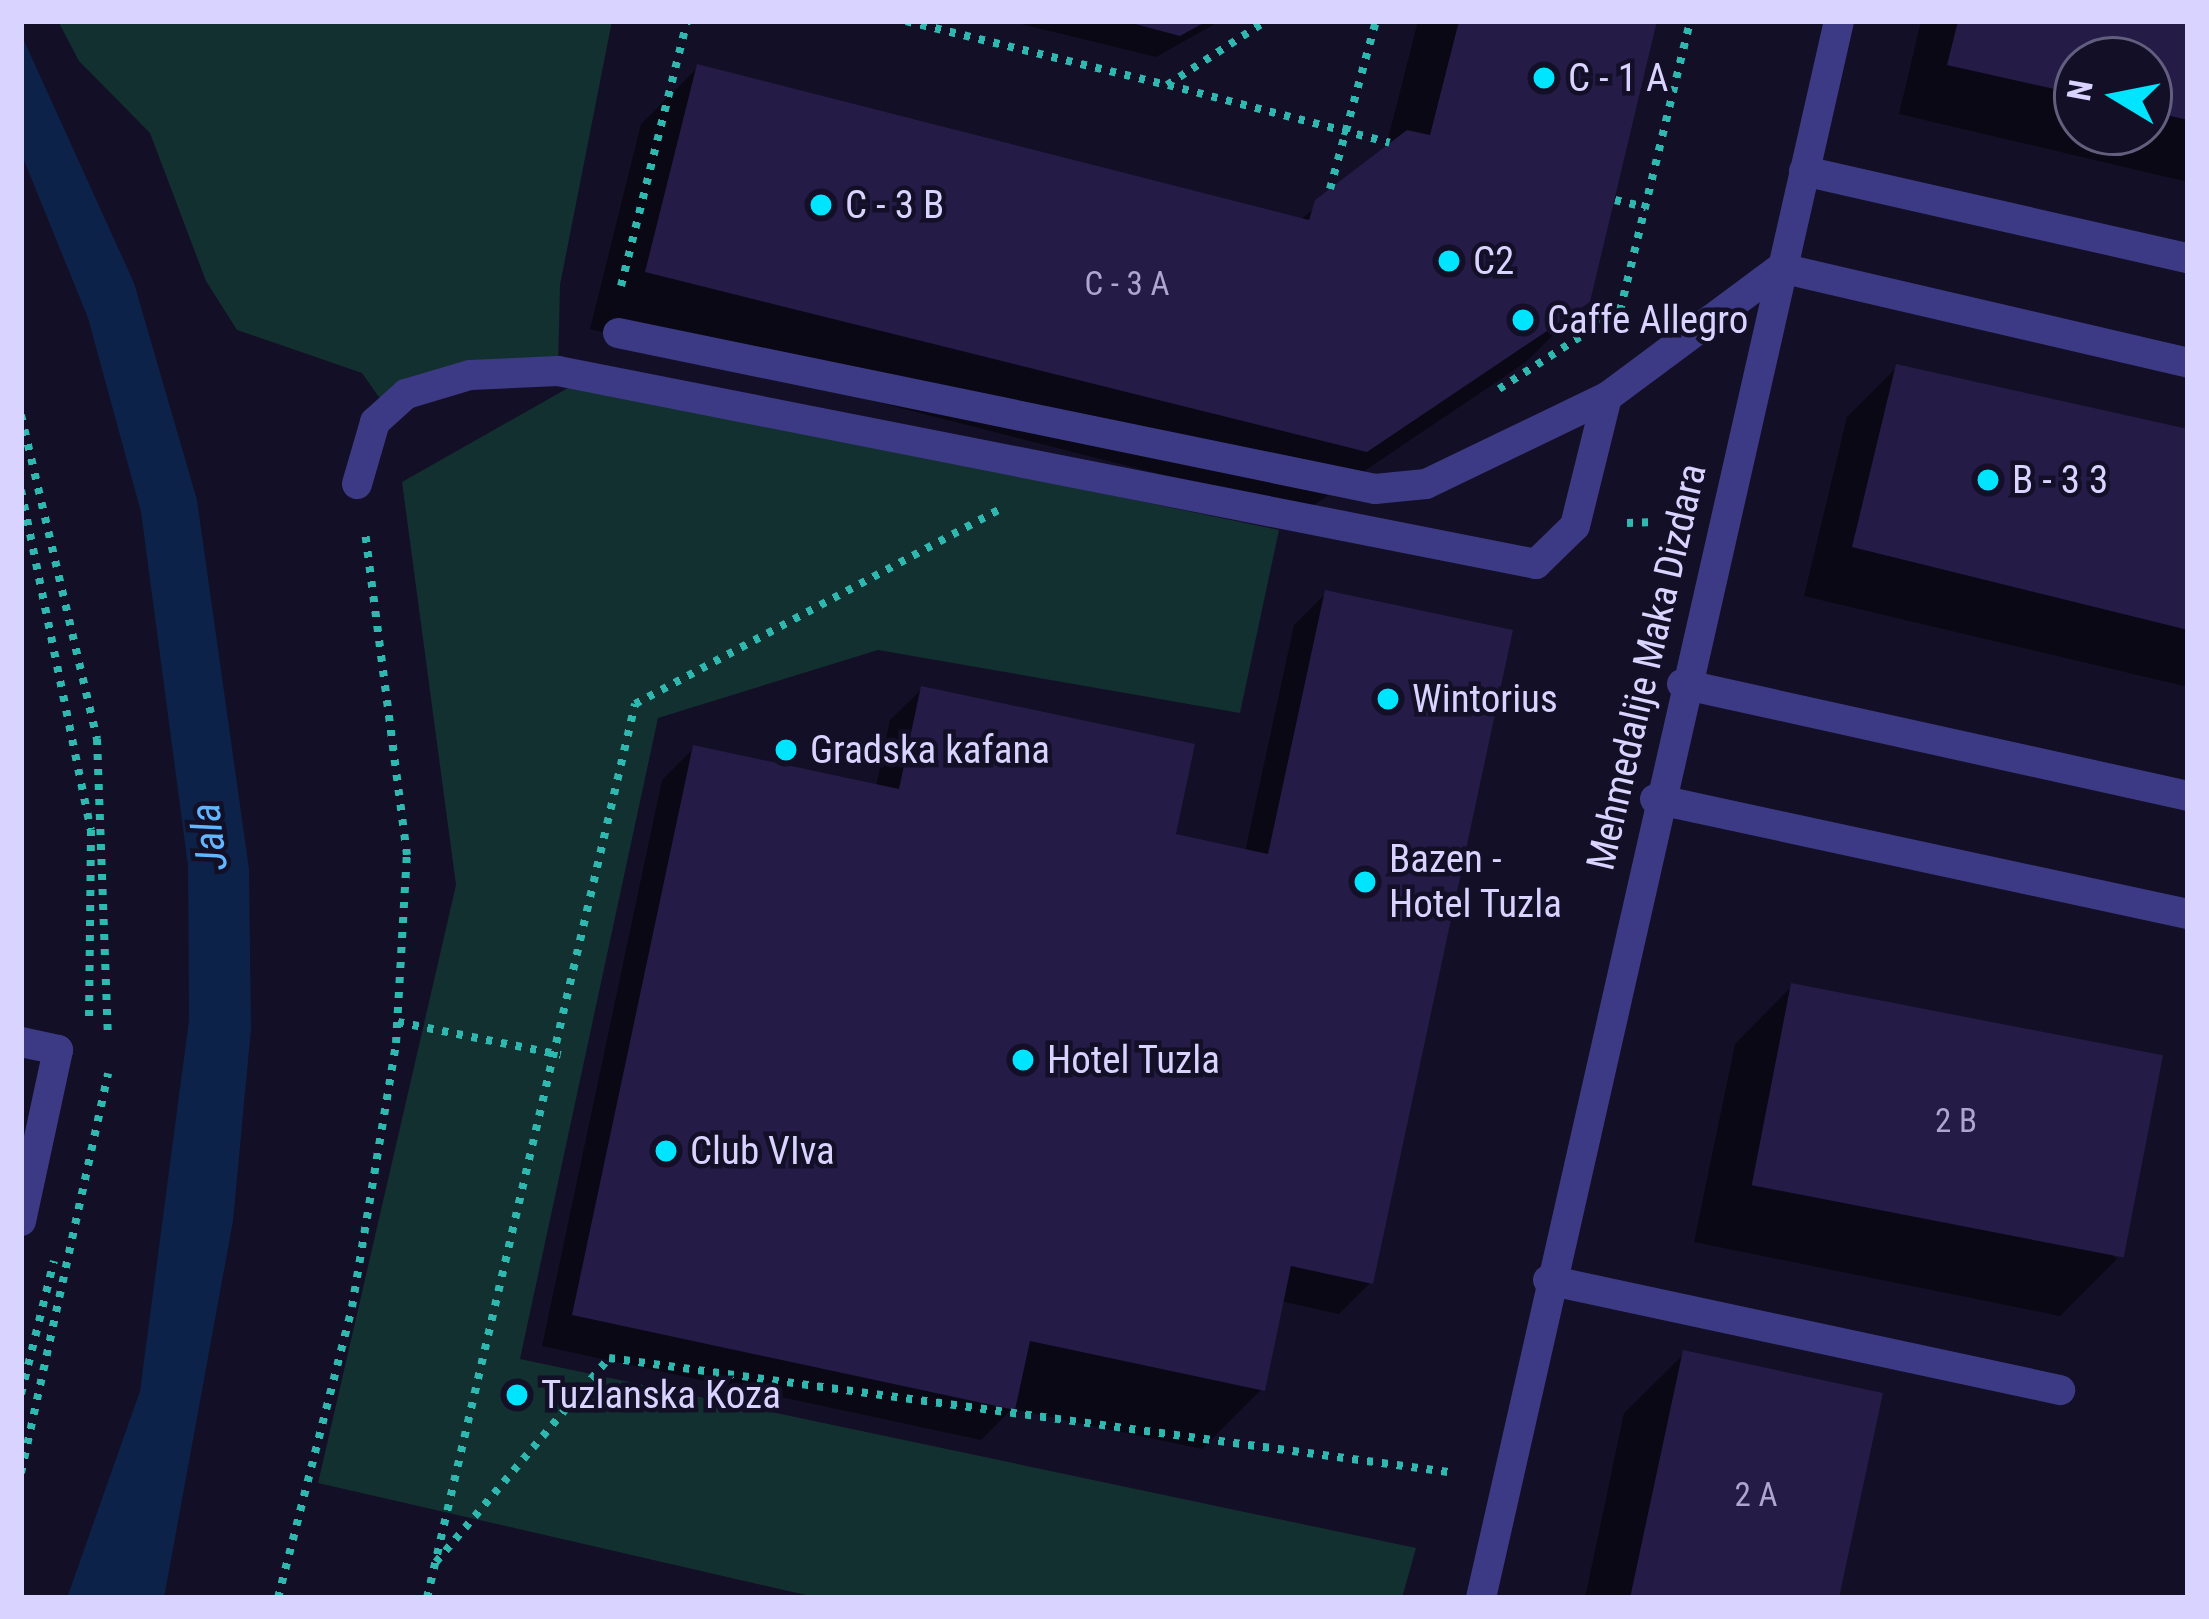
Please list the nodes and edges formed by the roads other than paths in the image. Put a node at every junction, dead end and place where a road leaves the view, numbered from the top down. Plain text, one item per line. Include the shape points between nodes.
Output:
1 (1839, 21) edge
2 (1804, 171) junction
3 (2188, 258) edge
4 (1781, 268) junction
5 (618, 333) dead end
6 (2188, 363) edge
7 (1607, 397) junction
8 (357, 484) road end
9 (1682, 684) junction
10 (2188, 796) edge
11 (1655, 799) junction
12 (2188, 914) edge
13 (21, 1042) edge
14 (21, 1221) edge
15 (1548, 1280) junction
16 (2060, 1390) dead end
17 (1481, 1598) edge

1 - 2 street, Mehmedalije Maka Dizdara
2 - 3 street
2 - 4 street, Mehmedalije Maka Dizdara
4 - 6 street
4 - 7 street
4 - 9 street, Mehmedalije Maka Dizdara
5 - 7 street via 1375,489 1426,484
7 - 8 street via 1575,526 1536,564 1067,478 558,371 470,375 406,394 375,422
9 - 10 street
9 - 11 street, Mehmedalije Maka Dizdara
11 - 12 street
11 - 15 street, Mehmedalije Maka Dizdara
13 - 14 street via 58,1050
15 - 16 street
15 - 17 street, Mehmedalije Maka Dizdara

